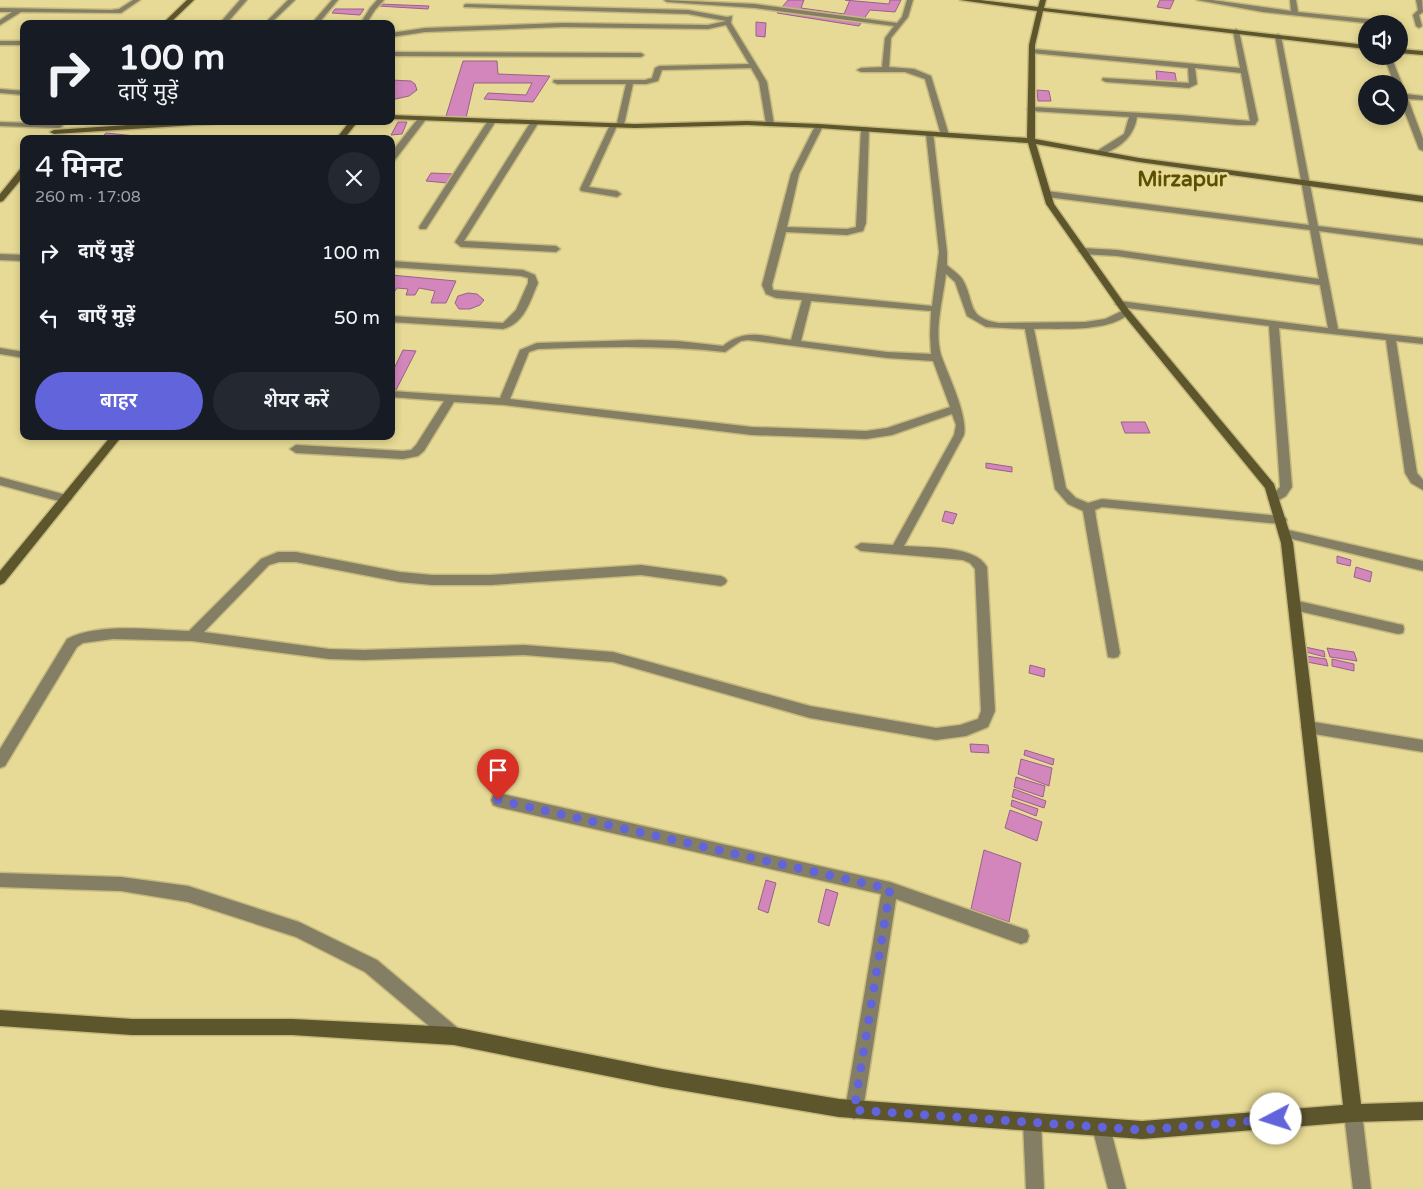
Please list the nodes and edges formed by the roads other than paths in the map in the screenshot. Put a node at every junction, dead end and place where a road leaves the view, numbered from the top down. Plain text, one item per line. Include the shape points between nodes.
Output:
1 (137, 0) edge
2 (191, 0) edge
3 (244, 0) edge
4 (292, 0) edge
5 (336, 0) edge
6 (381, 0) edge
7 (667, 0) edge
8 (910, 0) edge
9 (963, 0) edge
10 (1200, 0) edge
11 (1293, 0) edge
12 (1419, 0) edge
13 (1042, 4) edge
14 (466, 6) dead end
15 (755, 6) junction
16 (0, 10) edge
17 (20, 10) junction
18 (1295, 13) junction
19 (170, 20) edge
20 (226, 20) edge
21 (271, 20) edge
22 (318, 20) edge
23 (365, 20) edge
24 (728, 21) junction
25 (0, 23) edge
26 (898, 25) junction
27 (1409, 25) edge
28 (1236, 31) junction
29 (395, 34) edge
30 (1278, 36) junction
31 (0, 43) edge
32 (20, 43) edge
33 (1358, 46) edge
34 (1032, 51) junction
35 (1408, 52) edge
36 (395, 54) edge
37 (1423, 54) edge
38 (641, 55) dead end
39 (754, 66) junction
40 (1192, 66) junction
41 (861, 70) dead end
42 (885, 70) junction
43 (1244, 71) junction
44 (1106, 80) dead end
45 (557, 82) dead end
46 (630, 82) junction
47 (0, 91) edge
48 (20, 93) edge
49 (1408, 97) edge
50 (1423, 98) edge
51 (1031, 108) junction
52 (1408, 111) edge
53 (1133, 115) junction
54 (395, 117) edge
55 (422, 118) junction
56 (492, 121) junction
57 (535, 122) junction
58 (770, 124) junction
59 (1413, 124) junction
60 (1, 125) edge
61 (92, 125) edge
62 (351, 125) edge
63 (617, 125) junction
64 (1423, 125) edge
65 (59, 126) edge
66 (819, 126) junction
67 (865, 129) junction
68 (930, 134) junction
69 (343, 135) edge
70 (945, 135) junction
71 (1031, 141) junction
72 (1423, 149) edge
73 (1100, 153) junction
74 (395, 154) edge
75 (20, 175) edge
76 (1306, 183) junction
77 (617, 194) dead end
78 (1047, 194) junction
79 (0, 199) edge
80 (1423, 199) edge
81 (423, 227) dead end
82 (1314, 228) junction
83 (783, 229) junction
84 (1423, 242) edge
85 (556, 249) dead end
86 (1082, 251) junction
87 (0, 257) edge
88 (20, 258) edge
89 (395, 264) edge
90 (943, 266) junction
91 (1325, 283) junction
92 (807, 298) junction
93 (1123, 308) junction
94 (937, 309) junction
95 (395, 319) edge
96 (1274, 324) junction
97 (1029, 326) junction
98 (1334, 332) junction
99 (1391, 338) junction
100 (1423, 341) edge
101 (795, 343) junction
102 (0, 351) edge
103 (20, 354) edge
104 (938, 358) junction
105 (395, 394) edge
106 (452, 397) junction
107 (504, 402) junction
108 (956, 409) junction
109 (114, 440) edge
110 (296, 449) dead end
111 (0, 481) edge
112 (1423, 486) edge
113 (66, 499) junction
114 (1274, 499) junction
115 (1090, 510) junction
116 (1281, 520) junction
117 (1284, 533) junction
118 (861, 547) dead end
119 (896, 550) junction
120 (1423, 566) edge
121 (0, 580) edge
122 (721, 580) dead end
123 (1294, 605) junction
124 (1398, 629) dead end
125 (192, 636) junction
126 (1112, 653) dead end
127 (1308, 727) junction
128 (1423, 746) edge
129 (0, 762) edge
130 (498, 800) dead end
131 (0, 880) edge
132 (890, 889) junction
133 (1022, 936) dead end
134 (0, 1018) edge
135 (454, 1036) junction
136 (854, 1110) junction
137 (1423, 1111) edge
138 (1353, 1113) junction
139 (1032, 1122) junction
140 (1101, 1127) junction
141 (1035, 1189) edge
142 (1117, 1189) edge
143 (1362, 1189) edge

1 - 17 street via 121,11 111,12
2 - 19 street
3 - 20 street
4 - 21 street
5 - 22 street
6 - 23 street
7 - 15 street
8 - 26 street via 905,17
9 - 13 street
10 - 18 street
11 - 18 street
12 - 27 street via 1421,10
13 - 28 street
13 - 34 street
14 - 24 street via 688,12
15 - 24 street via 732,15
15 - 26 street via 786,7
16 - 17 street
17 - 25 street
18 - 27 street
24 - 29 street via 708,27 562,25
24 - 39 street
26 - 42 street via 888,38
28 - 30 street
28 - 43 street
30 - 33 street
30 - 76 street
31 - 32 street
34 - 40 street
34 - 51 street
35 - 37 street
36 - 38 street
39 - 46 street via 659,68 651,81
39 - 58 street via 763,82
40 - 43 street
40 - 44 street via 1193,84 1189,86
41 - 42 street
42 - 70 street via 918,72 928,78
43 - 53 street via 1252,122
45 - 46 street
46 - 63 street
47 - 48 street
49 - 50 street
51 - 53 street
51 - 71 street
52 - 59 street
53 - 73 street via 1129,135
54 - 55 street
55 - 56 street
55 - 74 street
56 - 57 street
56 - 81 street
57 - 63 street
57 - 85 street via 459,242 464,245
58 - 63 street
58 - 66 street
59 - 64 street
59 - 72 street
60 - 65 street
61 - 65 street
62 - 69 street
63 - 77 street via 584,189
66 - 67 street
66 - 83 street via 795,174
67 - 68 street
67 - 83 street via 860,229 847,232
68 - 70 street
68 - 90 street
70 - 71 street
71 - 73 street
71 - 78 street
73 - 76 street
75 - 79 street
76 - 80 street
76 - 82 street
78 - 82 street
78 - 86 street via 1050,204
82 - 84 street
82 - 91 street
83 - 92 street via 767,285 769,292
86 - 91 street via 1117,253
86 - 93 street
87 - 88 street
89 - 95 street via 523,274 532,277 533,283 516,321 510,326 500,328
90 - 94 street
90 - 97 street via 958,281 970,314 977,320 999,326
91 - 98 street
92 - 94 street
92 - 101 street
93 - 96 street
93 - 97 street via 1097,324
93 - 114 street via 1270,488
94 - 104 street via 934,332
96 - 98 street
96 - 114 street via 1286,487
97 - 115 street via 1061,490 1072,501
98 - 99 street
99 - 100 street
99 - 112 street via 1411,473
101 - 104 street
101 - 107 street via 748,337 733,341 725,349 641,343 529,348 522,355
102 - 103 street
104 - 108 street
105 - 106 street
106 - 107 street
106 - 110 street via 414,453
107 - 108 street via 752,431 858,434 888,432
108 - 119 street via 962,425 959,435
109 - 113 street
111 - 113 street
113 - 121 street
114 - 116 street
115 - 116 street via 1093,505 1102,503
115 - 126 street
116 - 117 street
117 - 120 street
117 - 123 street
118 - 119 street
119 - 125 street via 964,556 981,566 988,711 984,723 975,728 936,734 839,718 613,657 524,650 329,654
122 - 125 street via 641,570 491,580 432,580 296,557 278,557 265,562 254,572
123 - 124 street
123 - 127 street
125 - 129 street via 113,634 80,638 72,643
127 - 128 street
127 - 138 street
130 - 132 street
131 - 135 street via 122,884 188,894 299,930 371,966
132 - 133 street
132 - 136 street
134 - 135 street via 132,1027 292,1027
135 - 136 street via 662,1078
136 - 139 street
137 - 138 street
138 - 140 street via 1142,1130
138 - 143 street
139 - 140 street
139 - 141 street
140 - 142 street

